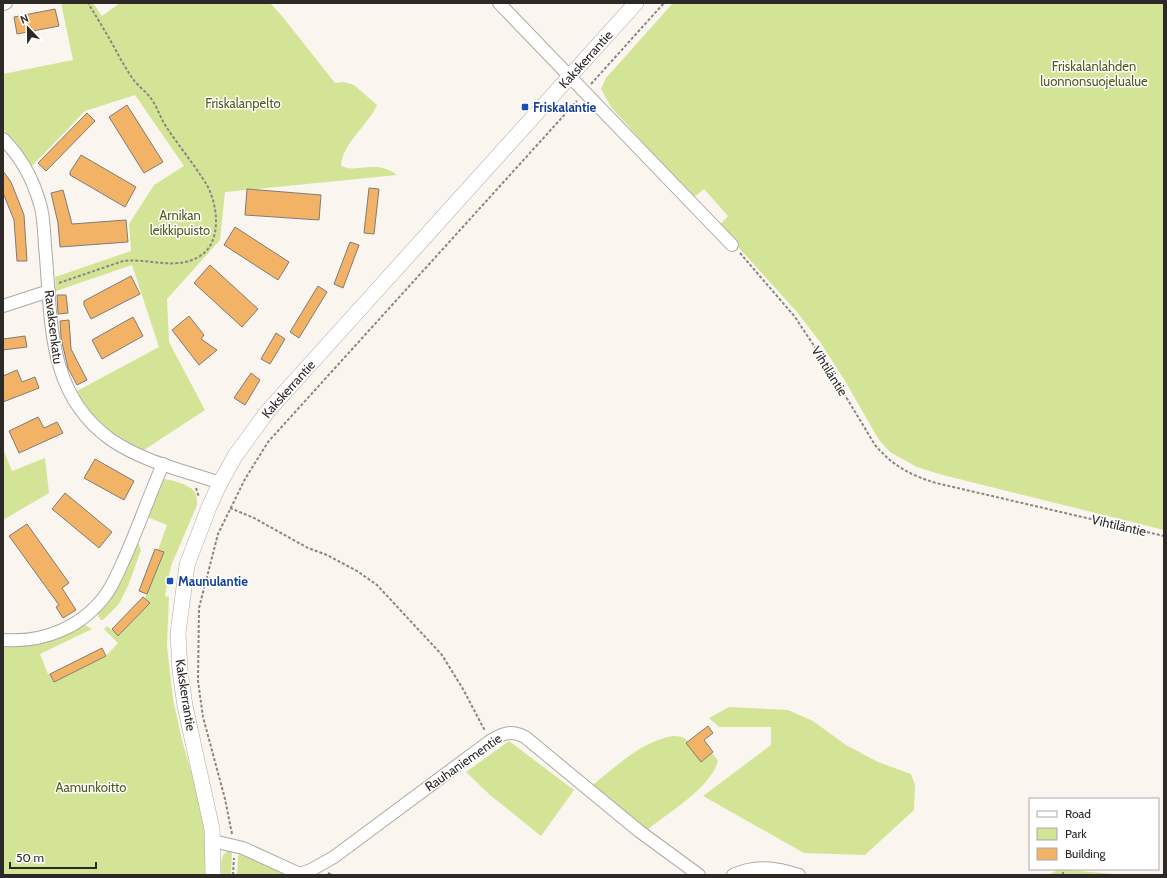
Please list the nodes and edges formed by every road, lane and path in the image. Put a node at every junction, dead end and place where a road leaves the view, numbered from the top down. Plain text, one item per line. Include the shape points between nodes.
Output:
1 (6, 3) edge
2 (88, 3) edge
3 (499, 3) edge
4 (636, 3) edge
5 (664, 3) edge
6 (3, 4) edge
7 (622, 43) dead end
8 (625, 46) junction
9 (570, 77) junction
10 (584, 92) junction
11 (3, 139) edge
12 (732, 245) joint
13 (51, 288) junction
14 (3, 306) edge
15 (261, 446) dead end
16 (264, 448) junction
17 (163, 464) junction
18 (220, 483) junction
19 (230, 508) junction
20 (1164, 536) edge
21 (3, 640) edge
22 (490, 741) junction
23 (233, 840) dead end
24 (213, 842) junction
25 (234, 856) dead end
26 (301, 874) edge
27 (214, 875) edge
28 (233, 875) edge
29 (699, 875) edge
30 (733, 875) edge
31 (799, 875) edge

1 - 6 street
2 - 13 path via 133,79 150,96 164,124 206,183 215,212 215,234 206,252 192,261 167,264 123,261
3 - 9 street
4 - 9 main road, Kakskerrantie
5 - 8 path
7 - 8 path
8 - 10 path
9 - 10 street
9 - 18 main road, Kakskerrantie via 267,412 235,456
10 - 12 street
10 - 16 path
11 - 13 street, Ravaksenkatu via 24,165 41,205
12 - 20 path, Vihtiläntie via 795,317 875,445 894,465 918,478 936,483
13 - 14 street
13 - 17 street, Ravaksenkatu via 55,351 63,380 71,396 84,414 110,439 145,458
15 - 16 path
16 - 19 path
17 - 18 street, Ravaksenkatu
17 - 21 street via 114,581 97,605 76,622 54,634 27,640
18 - 24 main road, Kakskerrantie via 187,565 178,633 185,706
19 - 22 path via 333,558 377,585 442,655
19 - 23 path via 218,534 199,608 198,681 203,716
22 - 26 street, Rauhaniementie via 334,857
22 - 29 street, Rauhaniementie via 506,733 517,733 525,737 639,831
24 - 26 street via 243,848
24 - 27 main road, Kakskerrantie
25 - 28 path
30 - 31 street via 750,869 776,868

